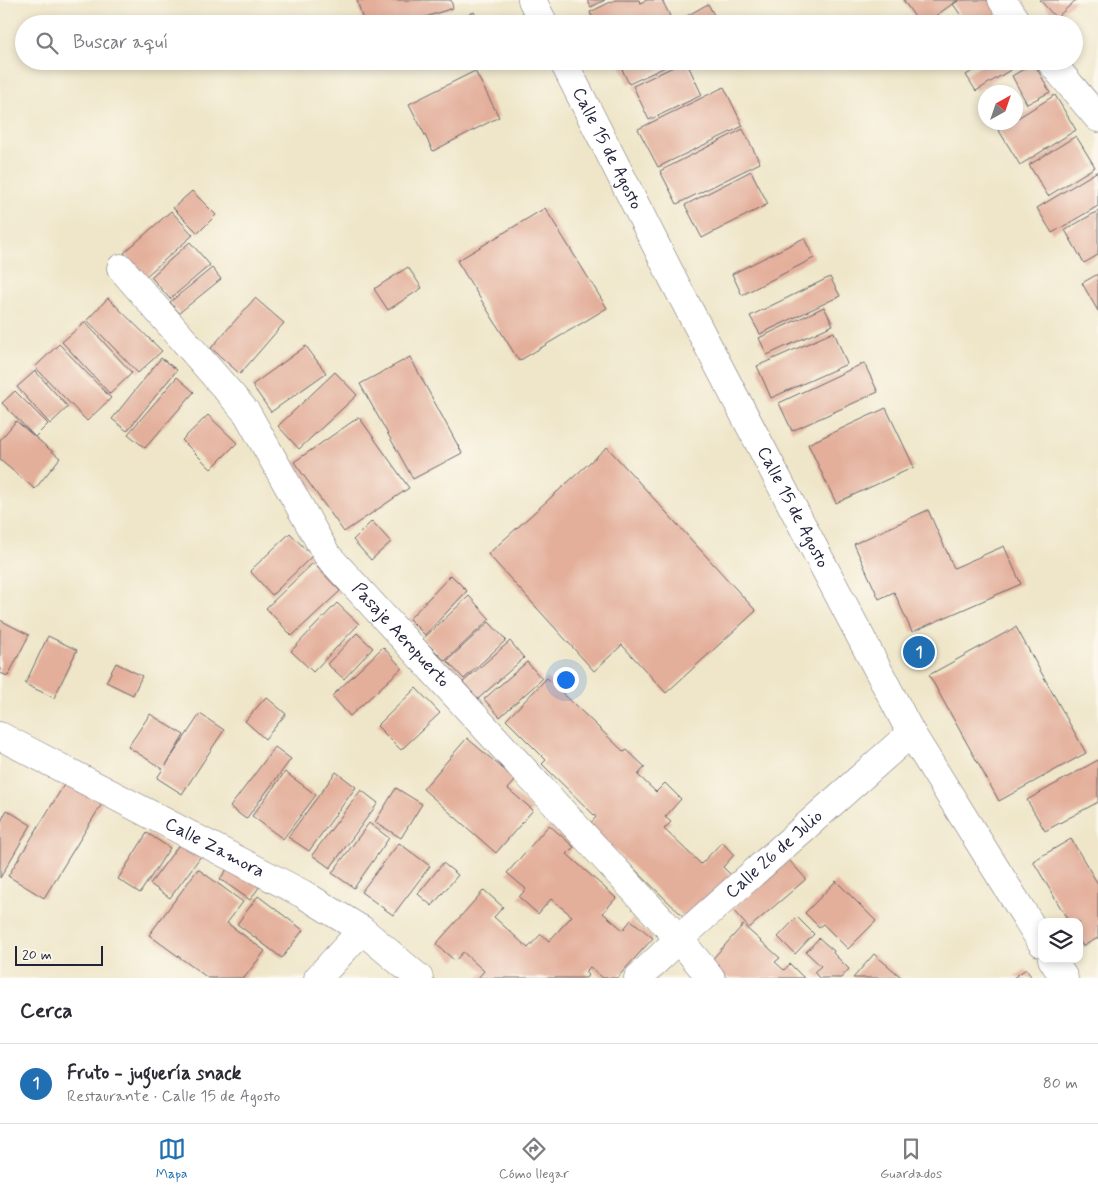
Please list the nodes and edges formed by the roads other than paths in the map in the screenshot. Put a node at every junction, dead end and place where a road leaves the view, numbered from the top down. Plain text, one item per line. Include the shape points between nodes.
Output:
1 (532, 0) edge
2 (1002, 0) edge
3 (540, 15) edge
4 (1012, 15) edge
5 (568, 70) edge
6 (1058, 70) edge
7 (1098, 118) edge
8 (121, 268) dead end
9 (911, 733) junction
10 (0, 736) edge
11 (362, 930) junction
12 (1038, 937) edge
13 (679, 939) junction
14 (1055, 963) edge
15 (318, 978) edge
16 (419, 978) edge
17 (638, 978) edge
18 (711, 978) edge
19 (1064, 978) edge

1 - 3 street
2 - 4 street
5 - 9 street, Calle 15 de Agosto
6 - 7 street
8 - 13 street, Pasaje Aeropuerto via 247,413 327,555
9 - 12 street, Calle 15 de Agosto
9 - 13 street, Calle 26 de Julio
10 - 11 street, Calle Zamora via 303,894
11 - 15 street
11 - 16 street, Calle Zamora
13 - 17 street, Calle 26 de Julio
13 - 18 street, Pasaje Aeropuerto
14 - 19 street

